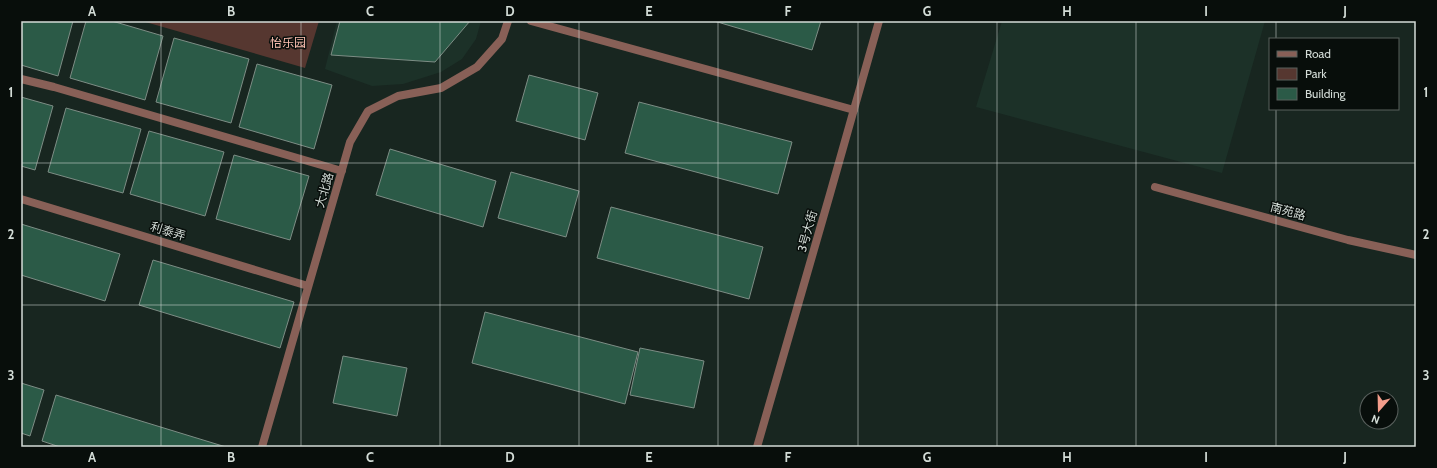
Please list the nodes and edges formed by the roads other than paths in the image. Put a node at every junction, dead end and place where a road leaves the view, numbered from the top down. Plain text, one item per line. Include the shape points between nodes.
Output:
1 (508, 21) edge
2 (531, 21) edge
3 (879, 21) edge
4 (21, 79) edge
5 (854, 110) junction
6 (342, 171) junction
7 (1155, 187) dead end
8 (21, 199) edge
9 (1416, 255) edge
10 (308, 286) junction
11 (262, 447) edge
12 (757, 447) edge

1 - 6 street, 大北路 via 502,39 477,67 441,88 398,96 368,111 350,142
2 - 5 street
3 - 5 street, 3号大街
4 - 6 street
5 - 12 street, 3号大街
6 - 10 street, 大北路
7 - 9 street, 南苑路 via 1348,240
8 - 10 street, 利泰弄
10 - 11 street, 大北路

